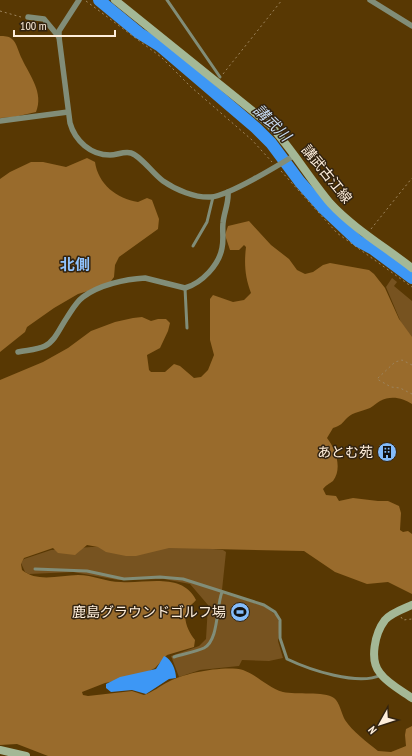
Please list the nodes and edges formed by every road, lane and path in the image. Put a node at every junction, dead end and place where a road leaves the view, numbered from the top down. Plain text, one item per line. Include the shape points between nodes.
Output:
1 (79, 0) edge
2 (85, 0) edge
3 (115, 0) edge
4 (167, 0) edge
5 (282, 0) edge
6 (370, 0) edge
7 (0, 11) edge
8 (28, 17) joint
9 (412, 26) edge
10 (59, 38) junction
11 (220, 77) joint
12 (68, 112) junction
13 (0, 121) edge
14 (293, 156) junction
15 (278, 165) junction
16 (412, 178) edge
17 (228, 192) junction
18 (213, 197) junction
19 (367, 234) junction
20 (193, 246) dead end
21 (412, 268) edge
22 (412, 287) edge
23 (185, 288) junction
24 (187, 328) dead end
25 (18, 352) dead end
26 (412, 365) edge
27 (412, 394) edge
28 (35, 569) dead end
29 (222, 592) junction
30 (412, 605) edge
31 (398, 611) junction
32 (412, 620) edge
33 (174, 657) dead end
34 (380, 675) junction
35 (412, 698) edge
36 (0, 750) edge
37 (26, 756) edge

1 - 10 street via 59,31
2 - 15 path via 161,57
3 - 14 main road, 講武古江線 via 270,125
4 - 11 lane
5 - 11 path
6 - 9 street
7 - 8 path
8 - 10 street via 44,19
10 - 12 street
12 - 13 street
12 - 18 street via 71,128 89,149 100,154 133,154 173,187 200,196
14 - 15 street
14 - 19 main road, 講武古江線 via 330,203
15 - 17 street
15 - 22 path via 337,233
16 - 19 path
17 - 18 street
17 - 23 street via 220,254 208,273
18 - 20 lane via 207,222
19 - 21 main road, 講武古江線
23 - 24 lane
23 - 25 street via 145,278 99,289 82,297 52,341 39,348
26 - 27 path via 402,360 394,362 377,379
28 - 29 lane via 88,571 124,579 173,578 191,581
29 - 33 lane via 210,643 203,648
29 - 34 lane via 264,605 275,612 281,623 280,638 285,658 332,676 371,679
30 - 31 main road
31 - 32 path via 404,620
31 - 34 main road via 381,627 374,660
34 - 35 main road
36 - 37 main road

